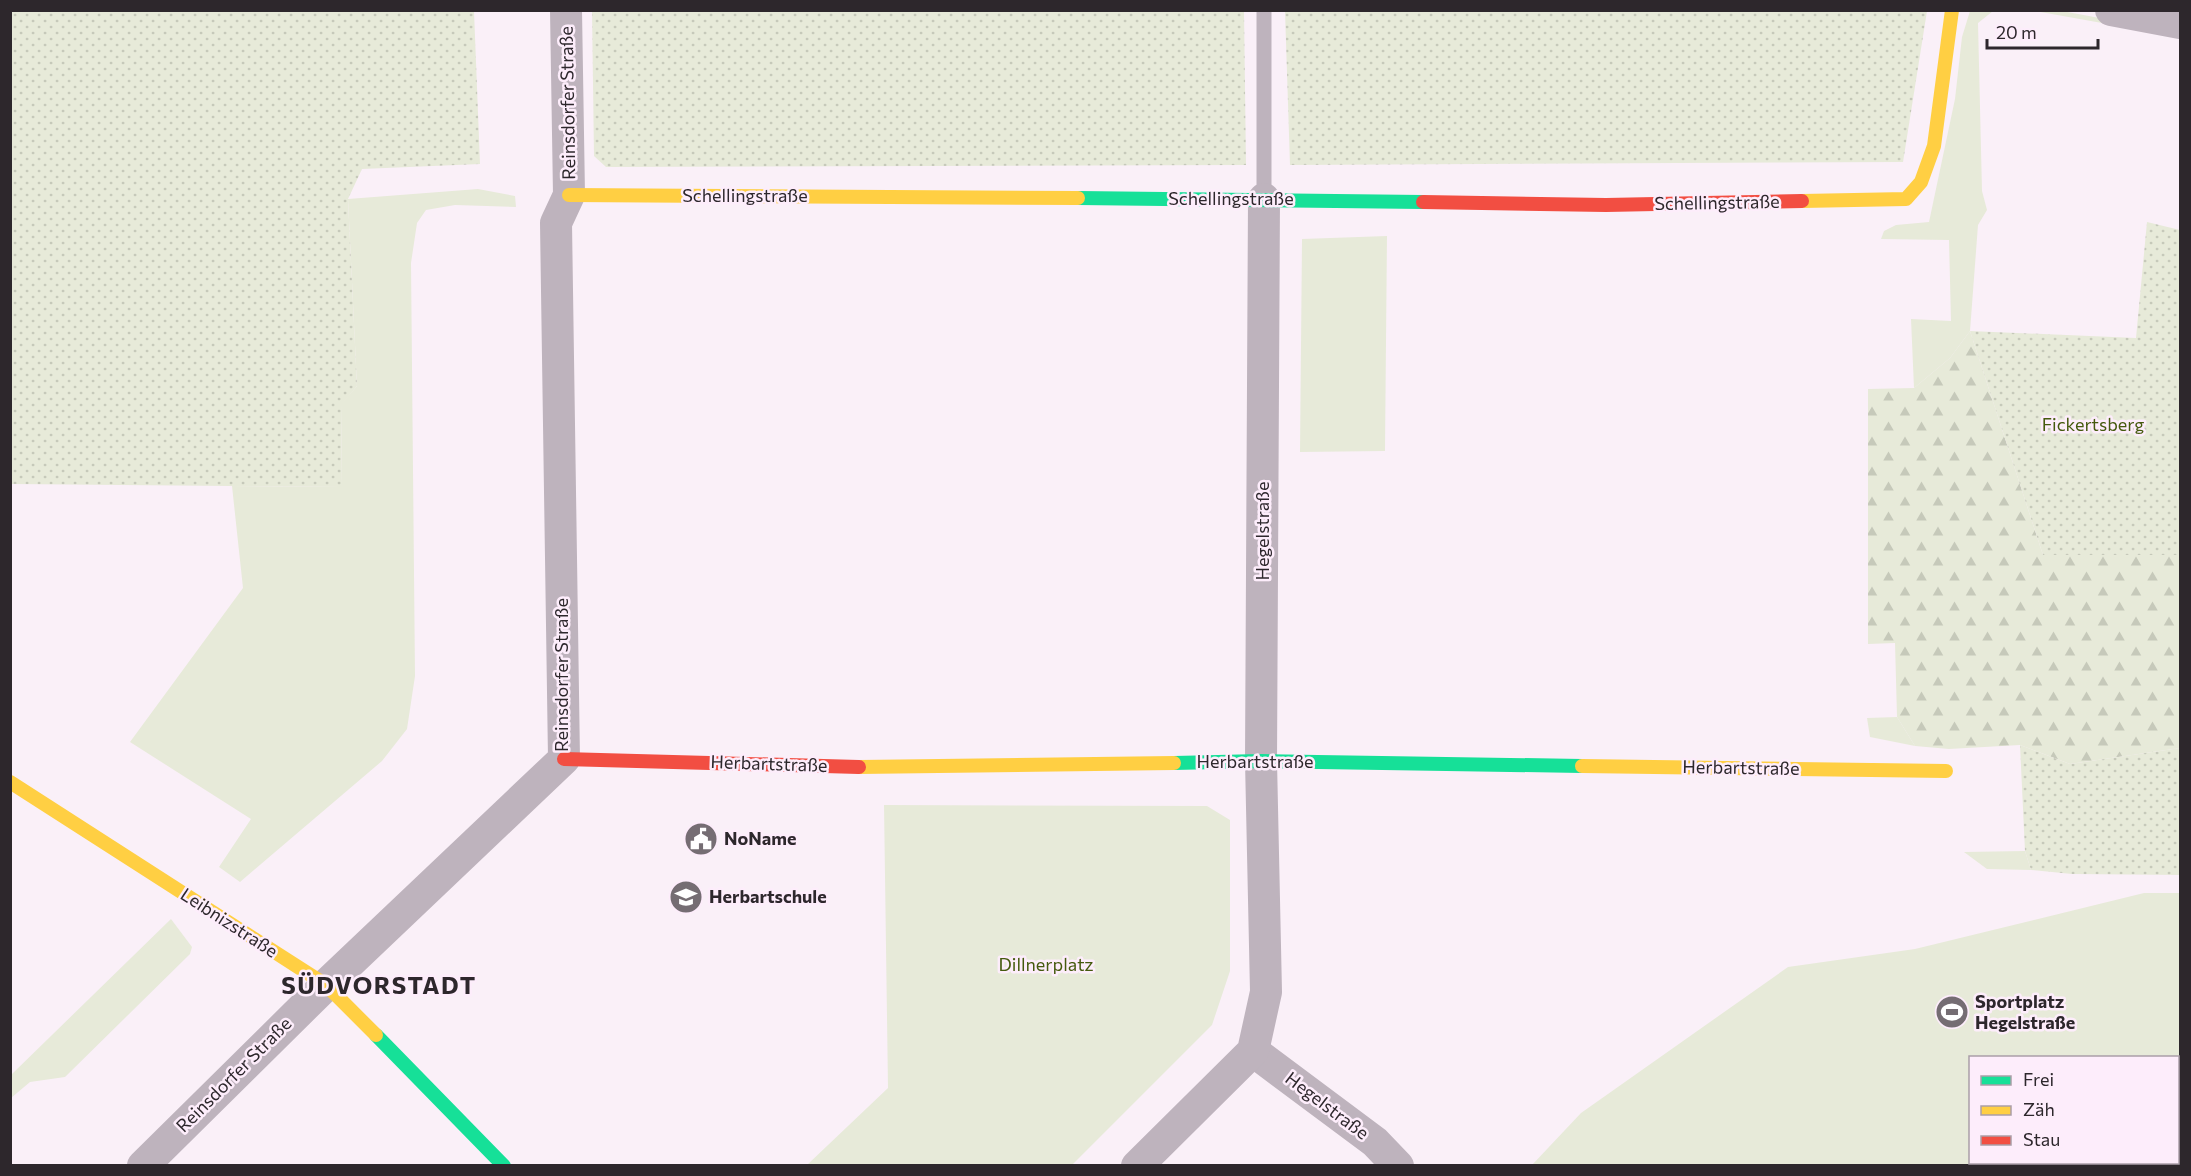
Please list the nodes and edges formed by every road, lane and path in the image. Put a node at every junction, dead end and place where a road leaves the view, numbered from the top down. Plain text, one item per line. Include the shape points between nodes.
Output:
1 (566, 10) edge
2 (1264, 10) edge
3 (1952, 10) edge
4 (2110, 10) edge
5 (2181, 23) edge
6 (569, 195) junction
7 (1264, 199) junction
8 (564, 759) junction
9 (1262, 761) junction
10 (1946, 771) dead end
11 (10, 782) edge
12 (326, 985) junction
13 (1253, 1051) junction
14 (143, 1166) edge
15 (504, 1166) edge
16 (1137, 1166) edge
17 (1398, 1166) edge

1 - 6 street, Reinsdorfer Straße
2 - 7 lane, Hegelstraße
3 - 7 street, Schellingstraße via 1934,146 1921,182 1906,199 1606,205
4 - 5 street
6 - 7 street, Schellingstraße
6 - 8 street, Reinsdorfer Straße via 556,223
7 - 9 street, Hegelstraße
8 - 9 street, Herbartstraße via 891,768
8 - 12 street, Reinsdorfer Straße
9 - 10 street, Herbartstraße
9 - 13 street, Hegelstraße via 1266,992
11 - 12 street, Leibnizstraße
12 - 14 street, Reinsdorfer Straße
12 - 15 street, Leibnizstraße
13 - 16 street
13 - 17 street, Hegelstraße via 1374,1142

